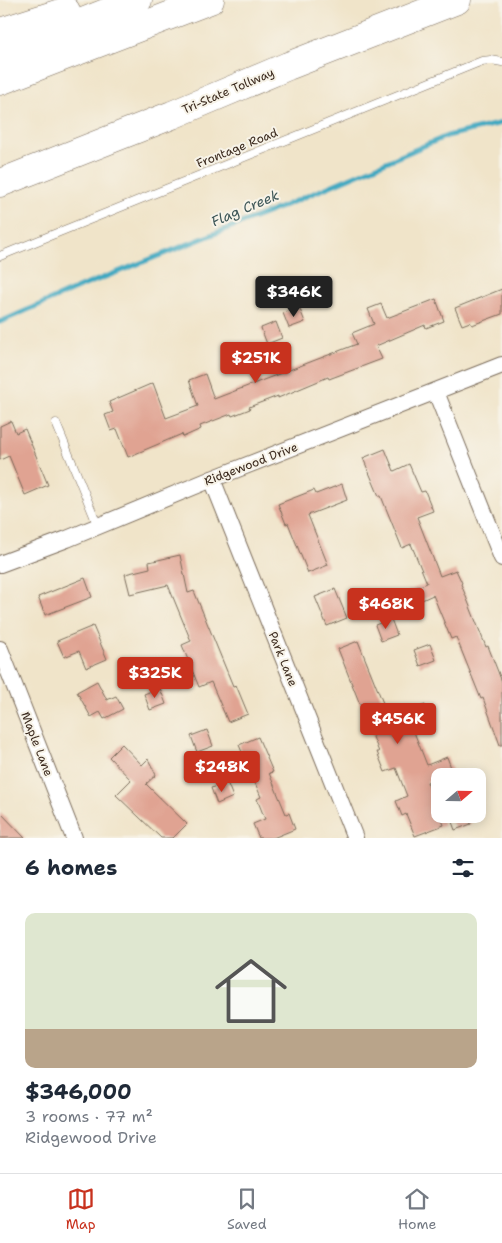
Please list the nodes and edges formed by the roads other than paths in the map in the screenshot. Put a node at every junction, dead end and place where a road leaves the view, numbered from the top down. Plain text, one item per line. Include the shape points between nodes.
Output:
1 (104, 0) edge
2 (138, 0) edge
3 (210, 0) edge
4 (457, 0) edge
5 (0, 32) edge
6 (0, 55) edge
7 (502, 62) edge
8 (0, 81) edge
9 (172, 115) junction
10 (0, 183) edge
11 (0, 197) edge
12 (0, 256) edge
13 (502, 366) edge
14 (436, 392) junction
15 (56, 423) dead end
16 (212, 479) junction
17 (98, 526) junction
18 (502, 558) edge
19 (0, 564) edge
20 (0, 649) edge
21 (74, 838) edge
22 (355, 838) edge

1 - 5 highway
2 - 6 highway
3 - 8 highway
4 - 9 highway, Tri-State Tollway
7 - 12 lane, Frontage Road via 482,61
9 - 10 highway, Tri-State Tollway
9 - 11 highway
13 - 14 street, Ridgewood Drive
14 - 16 street, Ridgewood Drive
14 - 18 street
15 - 17 lane
16 - 17 street, Ridgewood Drive
16 - 22 street, Park Lane
17 - 19 street, Ridgewood Drive
20 - 21 street, Maple Lane

